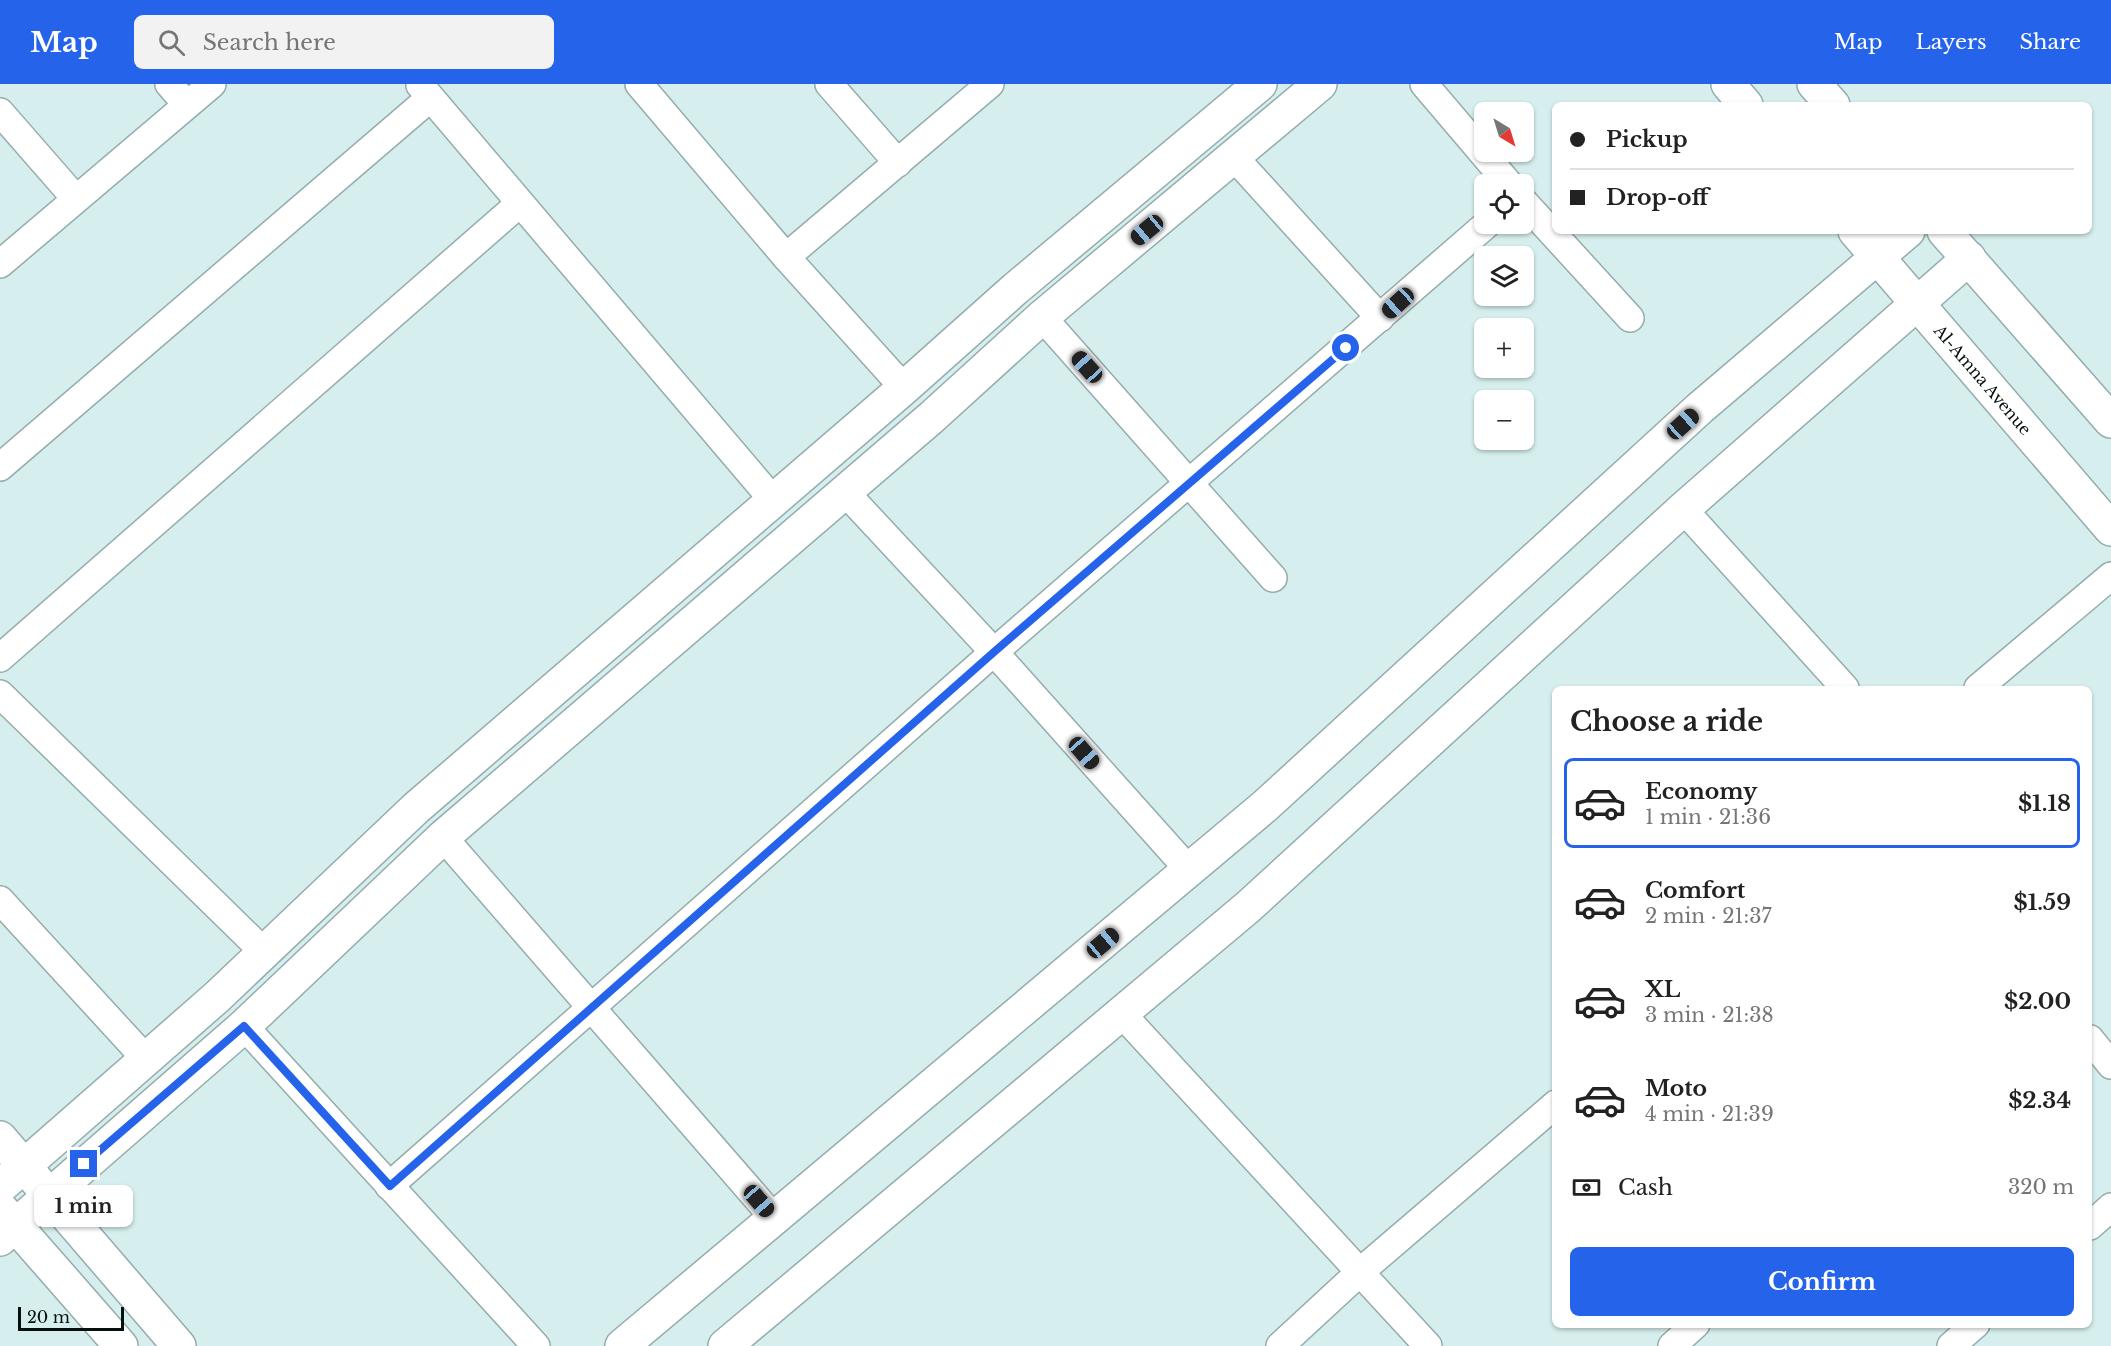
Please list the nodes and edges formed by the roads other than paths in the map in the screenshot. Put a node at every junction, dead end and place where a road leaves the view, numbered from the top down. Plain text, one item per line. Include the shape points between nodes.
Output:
1 (169, 84) edge
2 (212, 84) edge
3 (639, 84) edge
4 (829, 84) edge
5 (990, 84) edge
6 (1260, 84) edge
7 (1320, 84) edge
8 (1424, 84) edge
9 (1728, 84) edge
10 (1814, 84) edge
11 (425, 91) edge
12 (1743, 102) edge
13 (1830, 102) edge
14 (187, 105) junction
15 (0, 112) edge
16 (1234, 157) junction
17 (898, 163) junction
18 (1500, 174) edge
19 (76, 199) junction
20 (519, 204) junction
21 (1534, 213) edge
22 (1552, 233) edge
23 (1476, 234) edge
24 (1553, 234) edge
25 (1858, 234) edge
26 (1905, 234) edge
27 (1947, 234) edge
28 (786, 257) junction
29 (1878, 258) junction
30 (1969, 258) junction
31 (0, 264) edge
32 (1918, 302) junction
33 (1042, 317) junction
34 (1380, 318) junction
35 (1630, 318) dead end
36 (904, 388) junction
37 (2111, 421) edge
38 (0, 467) edge
39 (1191, 483) junction
40 (844, 491) junction
41 (773, 500) junction
42 (1683, 509) junction
43 (2111, 529) edge
44 (2111, 576) edge
45 (1273, 578) dead end
46 (994, 652) junction
47 (0, 658) edge
48 (1843, 686) edge
49 (1980, 686) edge
50 (0, 694) edge
51 (443, 837) junction
52 (1189, 870) junction
53 (0, 900) edge
54 (264, 952) junction
55 (590, 1009) junction
56 (1122, 1014) junction
57 (244, 1026) junction
58 (2092, 1041) edge
59 (145, 1058) junction
60 (2111, 1065) edge
61 (1552, 1107) edge
62 (0, 1138) edge
63 (23, 1164) junction
64 (390, 1186) junction
65 (0, 1187) edge
66 (50, 1194) junction
67 (2111, 1207) edge
68 (774, 1218) junction
69 (2092, 1224) edge
70 (5, 1225) edge
71 (1360, 1272) junction
72 (1691, 1328) edge
73 (1972, 1328) edge
74 (122, 1346) edge
75 (179, 1346) edge
76 (536, 1346) edge
77 (622, 1346) edge
78 (725, 1346) edge
79 (1280, 1346) edge
80 (1428, 1346) edge
81 (1671, 1346) edge
82 (1952, 1346) edge

1 - 14 street
2 - 14 street
3 - 28 street
4 - 17 street
5 - 17 street
6 - 36 street via 1015,289
7 - 16 street
8 - 18 street
9 - 12 street
10 - 13 street
11 - 20 street
11 - 38 street
14 - 19 street
15 - 19 street
16 - 33 street
16 - 34 street
17 - 28 street
19 - 31 street
20 - 41 street
20 - 47 street
21 - 22 street
23 - 34 street
24 - 35 street
25 - 29 street, Al-Amna Avenue
26 - 29 street
27 - 30 street
28 - 36 street
29 - 32 street, Al-Amna Avenue
29 - 52 street via 1700,408 1265,806
30 - 32 street
30 - 37 street
32 - 42 street
32 - 43 street, Al-Amna Avenue
33 - 39 street
33 - 40 street
34 - 39 street
36 - 41 street
39 - 45 street
39 - 46 street
40 - 46 street
40 - 51 street
41 - 54 street via 416,808
42 - 48 street
42 - 56 street via 1248,907
44 - 49 street
46 - 52 street
46 - 55 street
50 - 54 street
51 - 55 street
51 - 57 street
52 - 68 street
53 - 59 street
54 - 59 street
55 - 64 street
55 - 68 street
56 - 71 street
56 - 78 street
57 - 64 street
57 - 66 street
58 - 60 street
59 - 63 street
61 - 71 street
62 - 63 street
63 - 65 street
63 - 66 street
64 - 76 street
66 - 70 street
66 - 75 street
67 - 69 street
68 - 77 street
70 - 74 street
71 - 79 street
71 - 80 street
72 - 81 street
73 - 82 street

